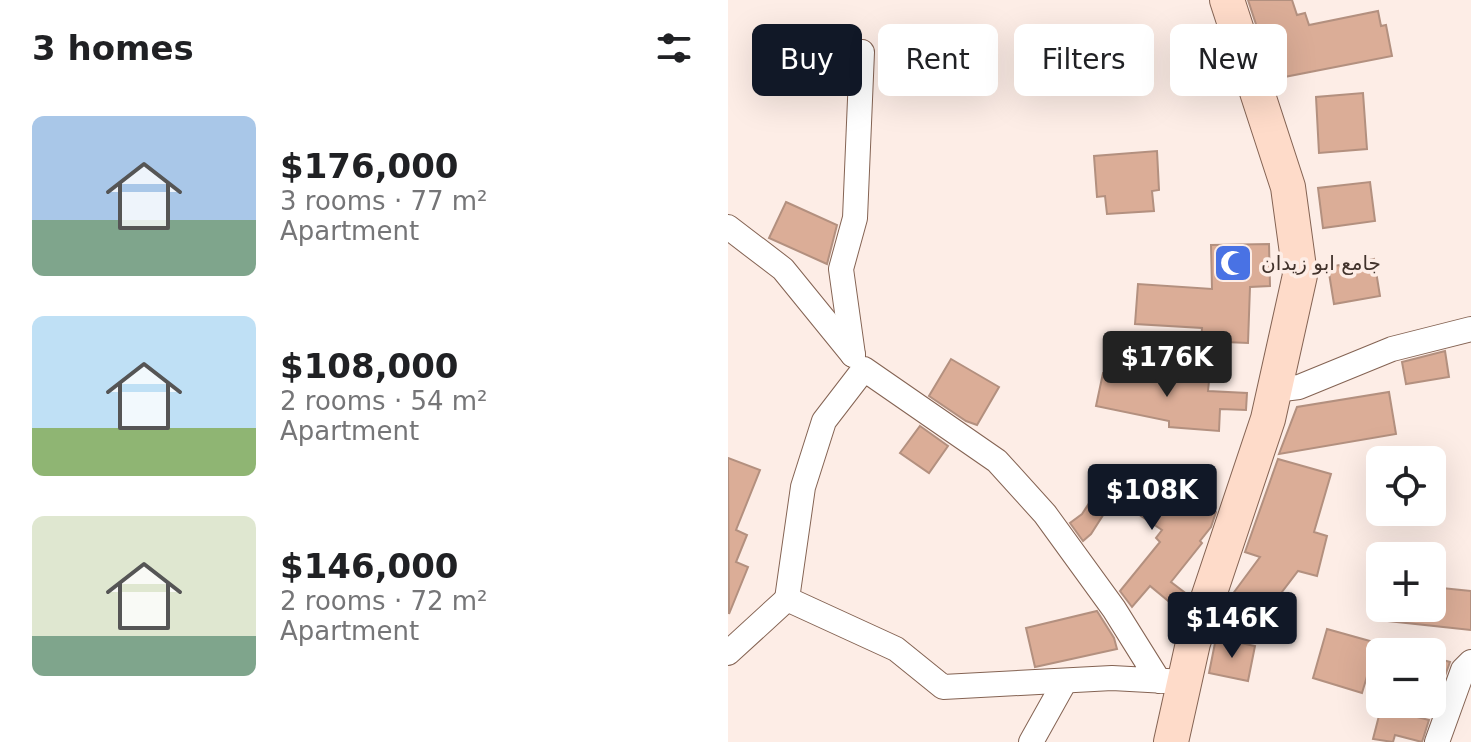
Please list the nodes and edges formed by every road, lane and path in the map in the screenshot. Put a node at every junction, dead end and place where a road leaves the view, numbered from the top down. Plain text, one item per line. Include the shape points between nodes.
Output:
1 (1227, 0) edge
2 (860, 96) edge
3 (728, 227) edge
4 (1471, 329) edge
5 (858, 362) junction
6 (1275, 390) junction
7 (787, 599) junction
8 (728, 653) edge
9 (1471, 662) edge
10 (1172, 682) junction
11 (1064, 683) junction
12 (1031, 742) edge
13 (1171, 742) edge
14 (1437, 742) edge

1 - 6 street via 1288,187 1300,275
2 - 5 street via 855,218 841,269
3 - 5 street via 783,269
4 - 6 street via 1392,349 1299,387
5 - 7 street via 824,421 803,487
5 - 10 street via 997,461 1045,514
6 - 10 street via 1193,643
7 - 8 street
7 - 11 street via 896,649 943,687
9 - 14 street via 1463,670
10 - 11 street via 1112,678
10 - 13 street
11 - 12 street

